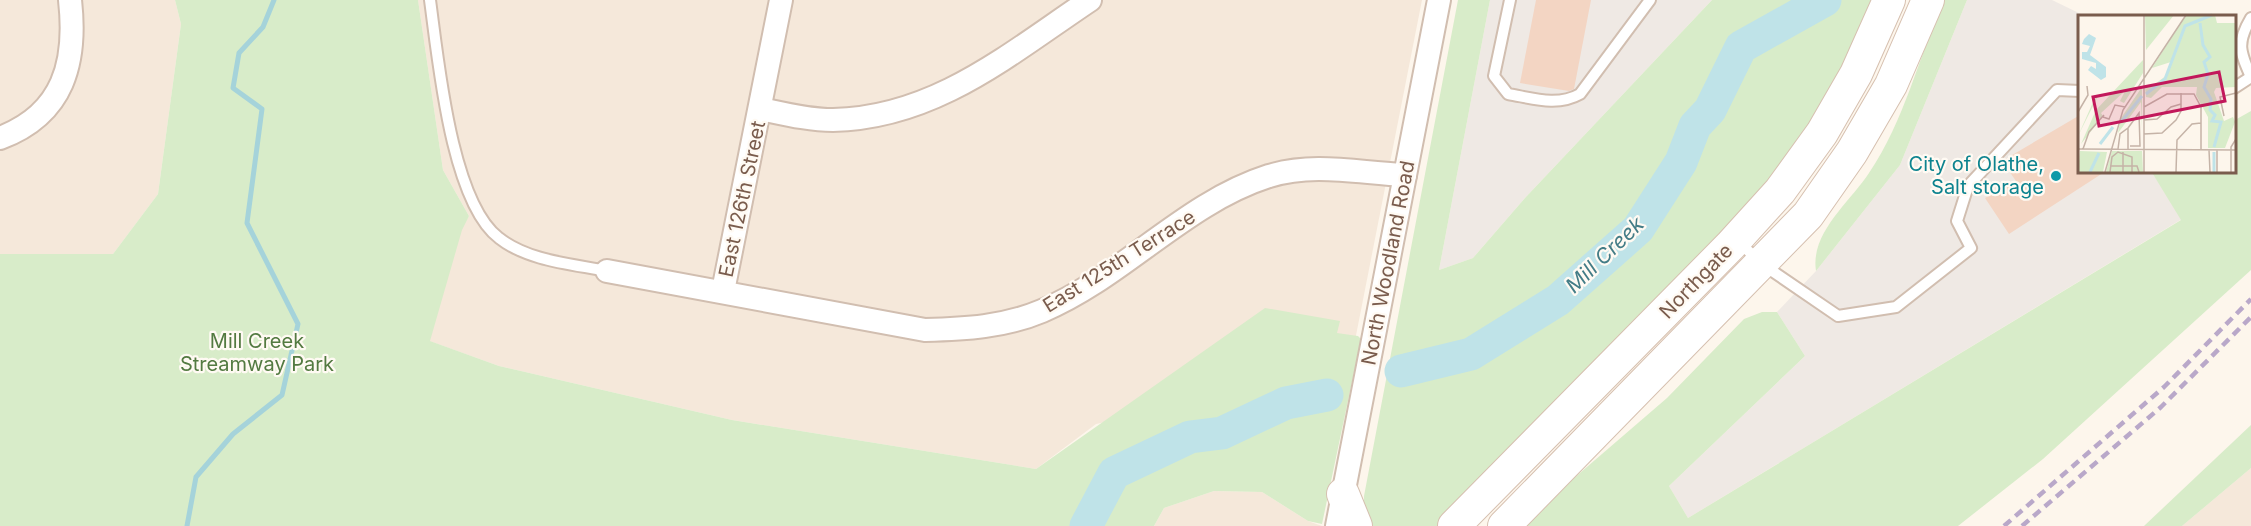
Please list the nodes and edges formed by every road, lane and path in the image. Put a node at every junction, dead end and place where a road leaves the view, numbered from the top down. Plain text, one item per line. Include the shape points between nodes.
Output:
1 (70, 0) edge
2 (430, 0) edge
3 (781, 0) edge
4 (1090, 0) edge
5 (1439, 0) edge
6 (1510, 0) edge
7 (1650, 0) edge
8 (1889, 0) edge
9 (1928, 0) edge
10 (2251, 18) edge
11 (2251, 77) edge
12 (2236, 87) edge
13 (2078, 91) edge
14 (761, 109) junction
15 (0, 138) edge
16 (1405, 175) junction
17 (1736, 239) junction
18 (1762, 264) junction
19 (607, 271) joint
20 (723, 291) junction
21 (1343, 494) junction
22 (1337, 526) edge
23 (1356, 526) edge
24 (1454, 526) edge
25 (1504, 526) edge

1 - 15 street via 70,63 58,93 41,113 16,132
2 - 19 lane via 448,128 476,211 498,238 538,257
3 - 14 street
4 - 14 street, East 126th Street via 949,93 908,109 832,120
5 - 16 street, North Woodland Road
6 - 7 lane via 1494,76 1508,94 1568,101 1580,94
8 - 17 main road, Northgate via 1856,74 1822,133 1780,191
9 - 18 main road, Northgate via 1891,85 1852,152 1808,215
10 - 11 lane via 2241,35 2241,55
11 - 12 lane
13 - 18 lane via 2058,90 1968,186 1958,221 1971,248 1896,307 1838,316
14 - 20 street, East 126th Street
16 - 20 street, East 125th Terrace via 1305,168 1239,187 1069,297 1006,323 925,330
16 - 21 street, North Woodland Road
17 - 18 lane
17 - 24 main road, Northgate
18 - 25 main road, Northgate
19 - 20 street, East 125th Terrace
21 - 22 street, North Woodland Road
21 - 23 main road

